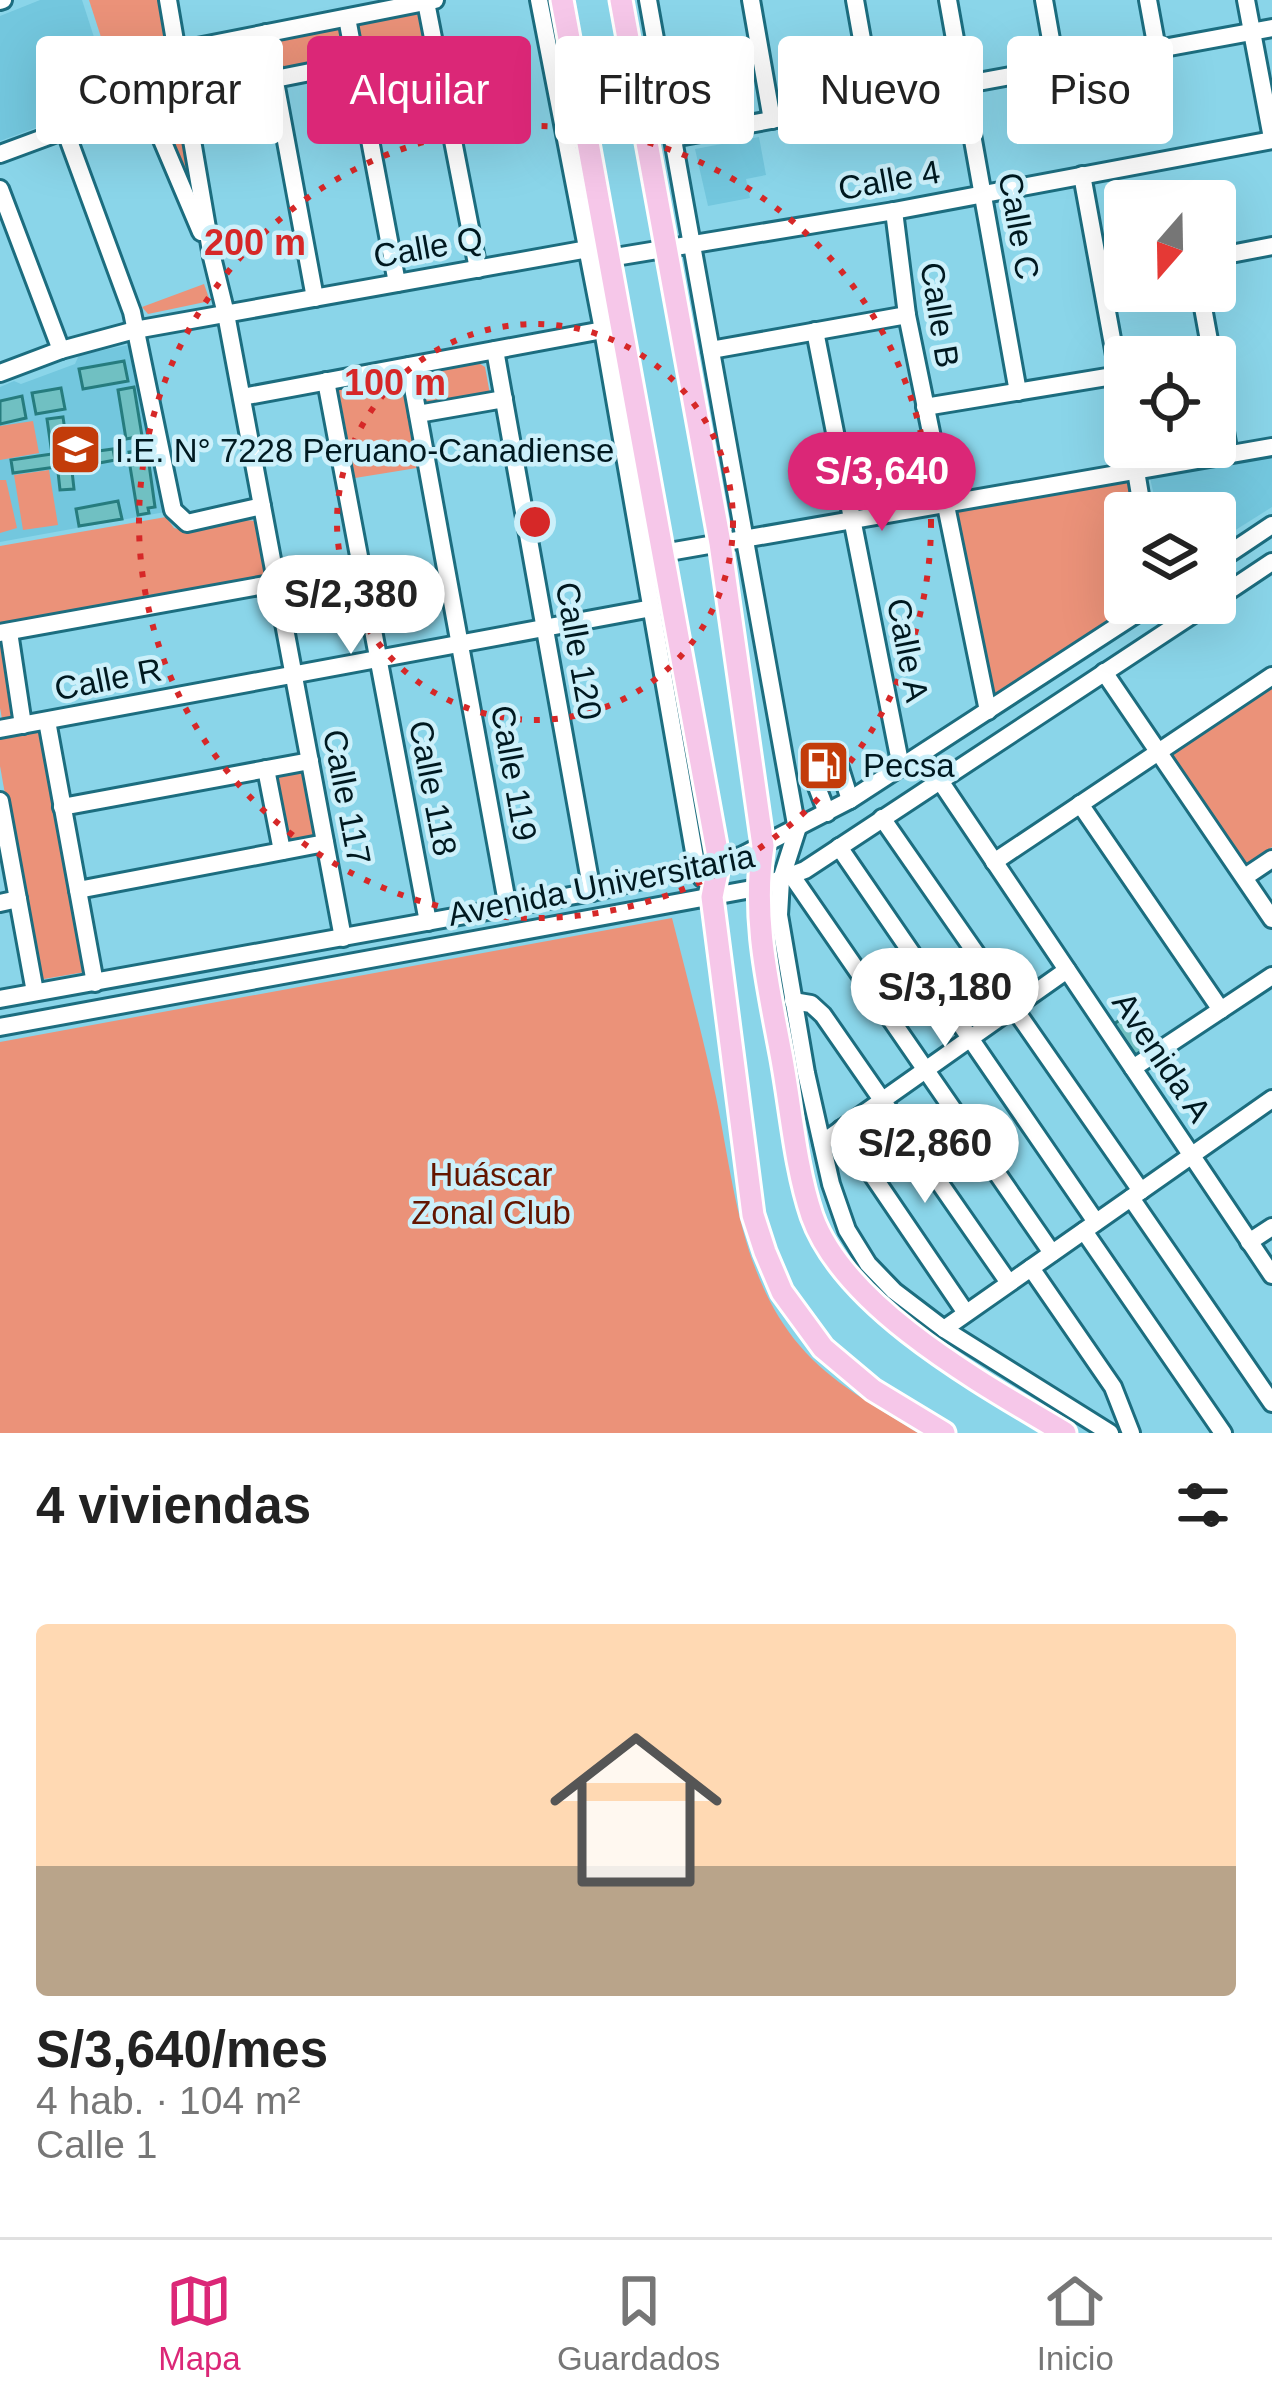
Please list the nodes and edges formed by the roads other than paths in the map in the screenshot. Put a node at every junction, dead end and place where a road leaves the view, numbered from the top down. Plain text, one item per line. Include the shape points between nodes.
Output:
1 (168, 0) edge
2 (539, 0) edge
3 (562, 0) edge
4 (621, 0) edge
5 (648, 0) edge
6 (751, 0) edge
7 (855, 0) edge
8 (948, 0) edge
9 (1044, 0) edge
10 (1148, 0) edge
11 (1246, 0) edge
12 (431, 1) edge
13 (347, 18) junction
14 (1272, 28) edge
15 (1252, 32) junction
16 (266, 33) junction
17 (174, 36) edge
18 (251, 36) edge
19 (267, 36) edge
20 (351, 36) edge
21 (435, 36) edge
22 (655, 36) edge
23 (861, 36) edge
24 (954, 36) edge
25 (1050, 36) edge
26 (1155, 36) edge
27 (1173, 46) edge
28 (778, 119) edge
29 (772, 120) junction
30 (283, 123) edge
31 (754, 123) edge
32 (1272, 139) edge
33 (36, 141) edge
34 (70, 144) edge
35 (164, 144) edge
36 (193, 144) edge
37 (371, 144) edge
38 (454, 144) edge
39 (674, 144) edge
40 (973, 144) edge
41 (0, 154) edge
42 (1082, 175) junction
43 (0, 189) edge
44 (982, 193) junction
45 (895, 211) junction
46 (692, 243) junction
47 (1272, 246) edge
48 (666, 248) junction
49 (1236, 253) edge
50 (598, 254) junction
51 (212, 257) junction
52 (478, 269) junction
53 (1104, 277) edge
54 (1101, 278) junction
55 (397, 283) junction
56 (315, 298) junction
57 (226, 314) junction
58 (907, 315) junction
59 (135, 330) junction
60 (603, 330) junction
61 (815, 332) junction
62 (1112, 336) edge
63 (61, 350) junction
64 (495, 350) junction
65 (711, 350) junction
66 (409, 366) junction
67 (0, 373) edge
68 (1104, 378) edge
69 (326, 381) junction
70 (1018, 392) junction
71 (242, 397) junction
72 (504, 399) junction
73 (925, 407) junction
74 (418, 414) junction
75 (1272, 447) edge
76 (1236, 453) edge
77 (1148, 468) edge
78 (1136, 470) junction
79 (1140, 492) edge
80 (262, 506) junction
81 (948, 506) junction
82 (852, 520) junction
83 (1272, 525) edge
84 (745, 539) junction
85 (720, 543) junction
86 (1236, 548) edge
87 (663, 553) junction
88 (1269, 570) edge
89 (276, 583) junction
90 (1236, 588) edge
91 (652, 608) junction
92 (1121, 624) edge
93 (1178, 624) edge
94 (545, 628) junction
95 (4, 632) edge
96 (460, 644) junction
97 (379, 659) junction
98 (1104, 672) junction
99 (294, 675) junction
100 (1272, 676) edge
101 (988, 711) junction
102 (46, 721) junction
103 (23, 725) junction
104 (0, 730) edge
105 (1158, 752) junction
106 (922, 754) junction
107 (310, 761) junction
108 (901, 767) junction
109 (266, 769) junction
110 (785, 771) junction
111 (939, 780) junction
112 (831, 781) junction
113 (790, 799) junction
114 (850, 800) junction
115 (1080, 804) junction
116 (62, 807) junction
117 (1, 812) edge
118 (827, 812) junction
119 (882, 818) junction
120 (797, 830) junction
121 (325, 843) junction
122 (763, 846) junction
123 (838, 847) junction
124 (282, 851) junction
125 (1272, 859) edge
126 (994, 862) junction
127 (708, 865) junction
128 (1245, 877) junction
129 (787, 878) junction
130 (757, 888) junction
131 (78, 890) junction
132 (592, 892) junction
133 (712, 896) junction
134 (9, 901) edge
135 (508, 908) junction
136 (1272, 919) edge
137 (428, 922) junction
138 (343, 938) junction
139 (1067, 970) junction
140 (1272, 976) edge
141 (95, 982) junction
142 (35, 992) junction
143 (0, 999) edge
144 (793, 1001) junction
145 (1013, 1007) junction
146 (1221, 1010) junction
147 (0, 1027) edge
148 (970, 1039) junction
149 (1133, 1068) junction
150 (924, 1071) junction
151 (1272, 1099) edge
152 (883, 1100) junction
153 (841, 1129) junction
154 (822, 1143) junction
155 (1192, 1155) junction
156 (1136, 1194) junction
157 (1090, 1227) junction
158 (1272, 1227) edge
159 (1249, 1242) junction
160 (1052, 1253) junction
161 (1031, 1268) junction
162 (1272, 1275) edge
163 (1009, 1283) junction
164 (966, 1313) junction
165 (944, 1329) junction
166 (1272, 1403) edge
167 (944, 1433) edge
168 (1065, 1433) edge
169 (1110, 1433) edge
170 (1131, 1433) edge
171 (1223, 1433) edge

1 - 17 street
2 - 50 street
3 - 50 main road
4 - 48 main road
5 - 22 street
6 - 29 street
7 - 23 street
8 - 24 street, Calle C
9 - 25 street
10 - 26 street
11 - 15 street
12 - 13 street
12 - 21 street
13 - 16 street
13 - 20 street
14 - 15 street
15 - 27 street
15 - 32 street
16 - 18 street
16 - 19 street
28 - 29 street
29 - 31 street
30 - 56 street
32 - 42 street, Calle 4
33 - 41 street
34 - 59 street
35 - 51 street
36 - 51 street
37 - 55 street
38 - 52 street
39 - 46 street
40 - 44 street, Calle C
42 - 44 street, Calle 4
42 - 54 street
43 - 63 street
44 - 45 street, Calle 4
44 - 70 street, Calle C
45 - 46 street, Calle 4
45 - 58 street, Calle B
46 - 48 street, Calle 4
46 - 65 street
47 - 49 street
48 - 50 street, Calle 4
48 - 85 main road
50 - 52 street, Calle Q
50 - 60 street
50 - 87 main road
51 - 57 street, Calle 117
52 - 55 street, Calle Q
53 - 54 street
54 - 62 street
55 - 56 street, Calle Q
56 - 57 street, Calle Q
57 - 59 street, Calle Q
57 - 71 street, Calle 117
58 - 61 street
58 - 73 street, Calle B
59 - 63 street, Calle Q
59 - 80 street via 173,510 181,521
60 - 64 street
60 - 91 street
61 - 65 street
61 - 82 street, Calle A
63 - 67 street, Calle Q
64 - 66 street
64 - 72 street, Calle 120
65 - 84 street
66 - 69 street
66 - 74 street, Calle 119
68 - 70 street
69 - 71 street
69 - 97 street, Calle 118
70 - 73 street
71 - 80 street, Calle 117
72 - 74 street
72 - 94 street, Calle 120
73 - 81 street, Calle B
74 - 96 street, Calle 119
75 - 76 street
77 - 78 street
78 - 79 street
78 - 81 street
80 - 89 street, Calle 117
81 - 82 street
81 - 101 street, Calle B
82 - 84 street
82 - 108 street, Calle A
83 - 86 street
84 - 85 street
84 - 110 street
85 - 87 street
85 - 122 main road
87 - 127 main road
88 - 90 street, Avenida Universitaria
89 - 95 street
89 - 99 street, Calle 117
91 - 94 street, Calle R
91 - 127 street
92 - 101 street, Avenida Universitaria
93 - 98 street, Avenida Universitaria
94 - 96 street, Calle R
94 - 132 street, Calle 120
95 - 103 street
96 - 97 street, Calle R
96 - 135 street, Calle 119
97 - 99 street, Calle R
97 - 137 street, Calle 118
98 - 105 street
98 - 111 street, Avenida Universitaria
99 - 102 street, Calle R
99 - 107 street, Calle 117
100 - 105 street
101 - 106 street, Avenida Universitaria
102 - 103 street, Calle R
102 - 116 street
103 - 104 street, Calle R
105 - 115 street
105 - 128 street
106 - 108 street, Avenida Universitaria
106 - 111 street, Avenida A
107 - 109 street
107 - 121 street, Calle 117
108 - 114 street, Avenida Universitaria
109 - 116 street
109 - 124 street
110 - 112 street via 811,766
110 - 113 street
111 - 119 street, Avenida Universitaria
111 - 126 street, Avenida A
112 - 113 street
112 - 114 street
112 - 118 street
113 - 120 street
114 - 118 street, Avenida Universitaria
115 - 126 street
115 - 146 street
116 - 131 street
117 - 134 street
118 - 120 street, Avenida Universitaria
119 - 123 street, Avenida Universitaria
119 - 145 street
120 - 122 street, Avenida Universitaria
120 - 129 street
121 - 124 street
121 - 138 street, Calle 117
122 - 127 street, Avenida Universitaria
122 - 130 main road
123 - 129 street, Avenida Universitaria
123 - 148 street
124 - 131 street
125 - 128 street
126 - 139 street, Avenida A
127 - 132 street, Avenida Universitaria
127 - 133 main road
128 - 136 street
129 - 130 street, Avenida Universitaria
129 - 144 street via 779,915
129 - 150 street
130 - 133 street, Avenida Universitaria
130 - 168 main road via 804,1178 824,1240 889,1316
131 - 141 street
132 - 135 street, Avenida Universitaria
133 - 147 street, Avenida Universitaria
133 - 167 main road via 764,1252 823,1348
134 - 142 street
135 - 137 street, Avenida Universitaria
137 - 138 street, Avenida Universitaria
138 - 141 street, Avenida Universitaria
139 - 145 street
139 - 149 street, Avenida A
140 - 146 street
141 - 142 street, Avenida Universitaria
142 - 143 street, Avenida Universitaria
144 - 152 street via 816,1007
144 - 154 street
145 - 148 street
145 - 156 street
146 - 149 street
148 - 150 street
148 - 157 street
149 - 155 street, Avenida A
150 - 152 street
150 - 160 street
151 - 155 street
152 - 153 street
152 - 163 street
153 - 154 street
153 - 164 street
154 - 165 street via 838,1211 856,1246 894,1292
155 - 156 street
155 - 159 street, Avenida A
156 - 157 street
156 - 166 street
157 - 160 street
157 - 171 street
158 - 159 street
159 - 162 street, Avenida A
160 - 161 street
161 - 163 street
161 - 170 street via 1113,1387
163 - 164 street
164 - 165 street
165 - 169 street

